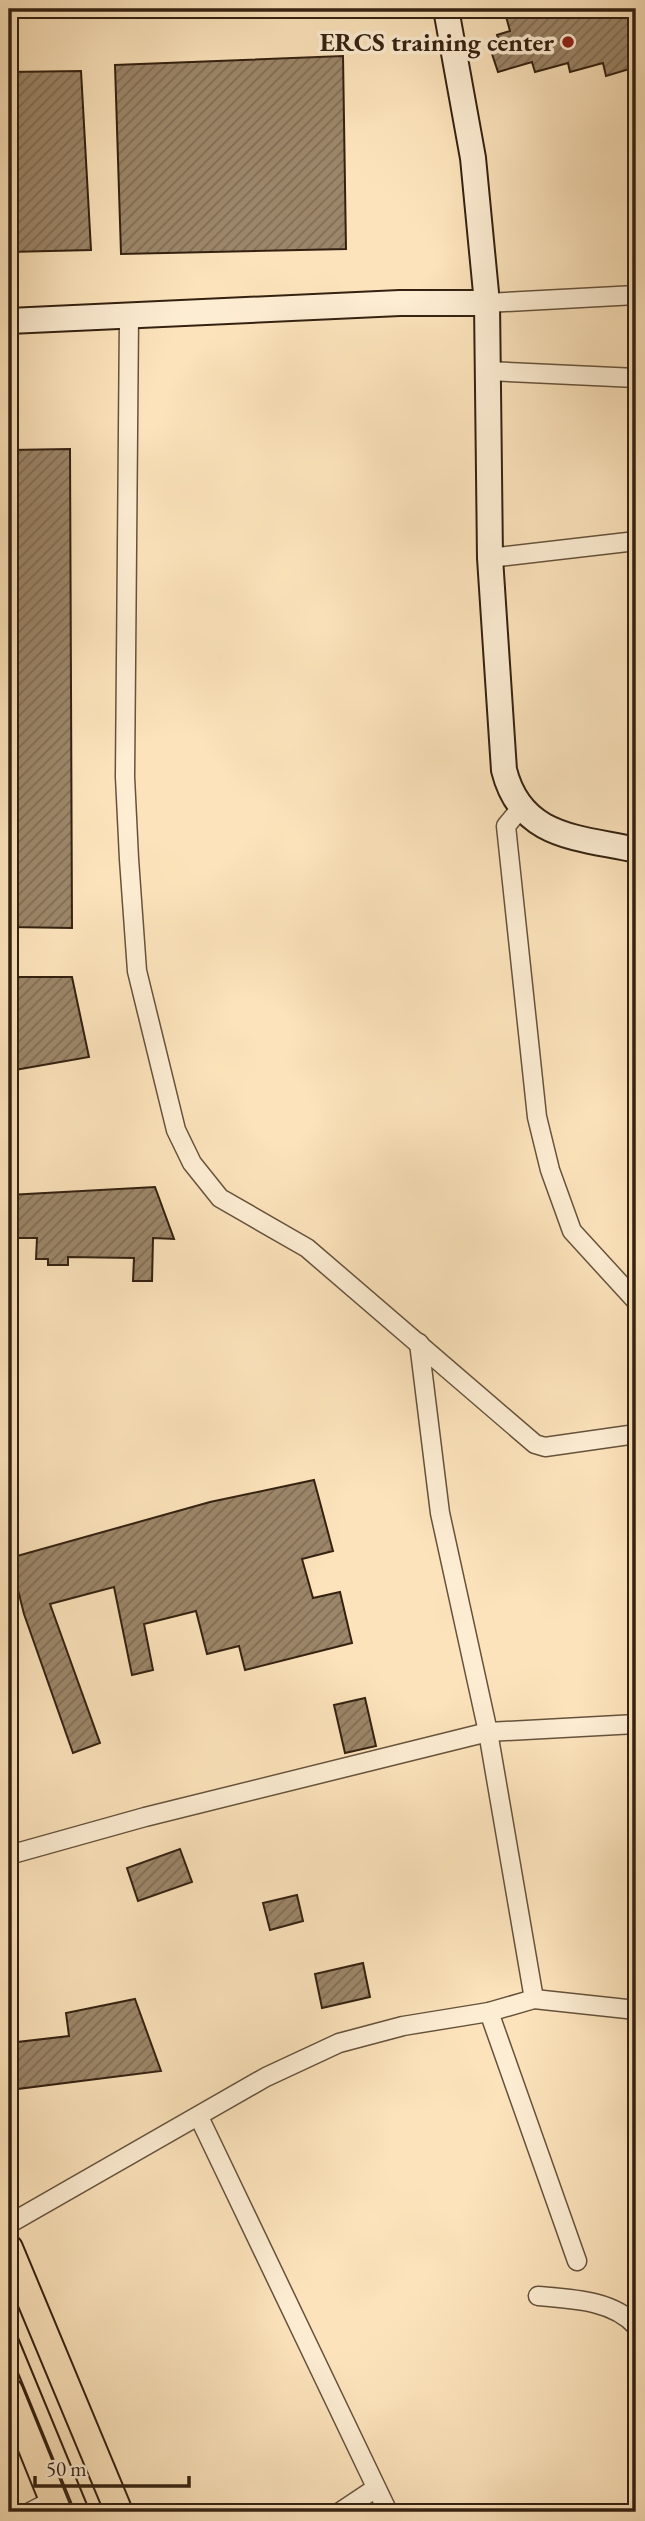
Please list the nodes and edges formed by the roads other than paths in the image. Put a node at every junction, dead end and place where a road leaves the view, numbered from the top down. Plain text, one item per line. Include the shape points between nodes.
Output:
1 (446, 9) edge
2 (636, 295) edge
3 (487, 303) junction
4 (128, 316) junction
5 (9, 321) edge
6 (487, 371) junction
7 (636, 378) edge
8 (636, 541) edge
9 (490, 558) junction
10 (520, 809) junction
11 (636, 850) edge
12 (636, 1301) edge
13 (419, 1343) junction
14 (636, 1434) edge
15 (636, 1724) edge
16 (488, 1732) junction
17 (9, 1856) edge
18 (534, 1999) junction
19 (636, 2011) edge
20 (489, 2012) junction
21 (199, 2117) junction
22 (9, 2224) edge
23 (9, 2248) edge
24 (577, 2262) dead end
25 (538, 2296) dead end
26 (636, 2326) edge
27 (9, 2391) edge
28 (376, 2488) junction
29 (56, 2506) edge
30 (30, 2512) edge
31 (119, 2512) edge
32 (340, 2512) edge
33 (388, 2512) edge

1 - 3 street via 473,158
2 - 3 street
3 - 4 street
3 - 6 street
4 - 5 street
4 - 13 street via 125,777 129,859 137,971 176,1130 192,1163 220,1198 307,1248
6 - 7 street
6 - 9 street
8 - 9 street
9 - 10 street via 503,760 510,791
10 - 11 street via 557,832
10 - 12 street via 506,826 537,1117 572,1231
13 - 14 street via 535,1444 545,1447
13 - 16 street via 440,1513
15 - 16 street
16 - 17 street via 145,1816
16 - 18 street
18 - 19 street
18 - 20 street
20 - 21 street via 403,2026 339,2043 266,2077
20 - 24 street
21 - 22 street
21 - 28 street
23 - 31 main road
25 - 26 street via 599,2304 625,2313
27 - 29 main road
28 - 32 street
28 - 33 street
29 - 30 street

